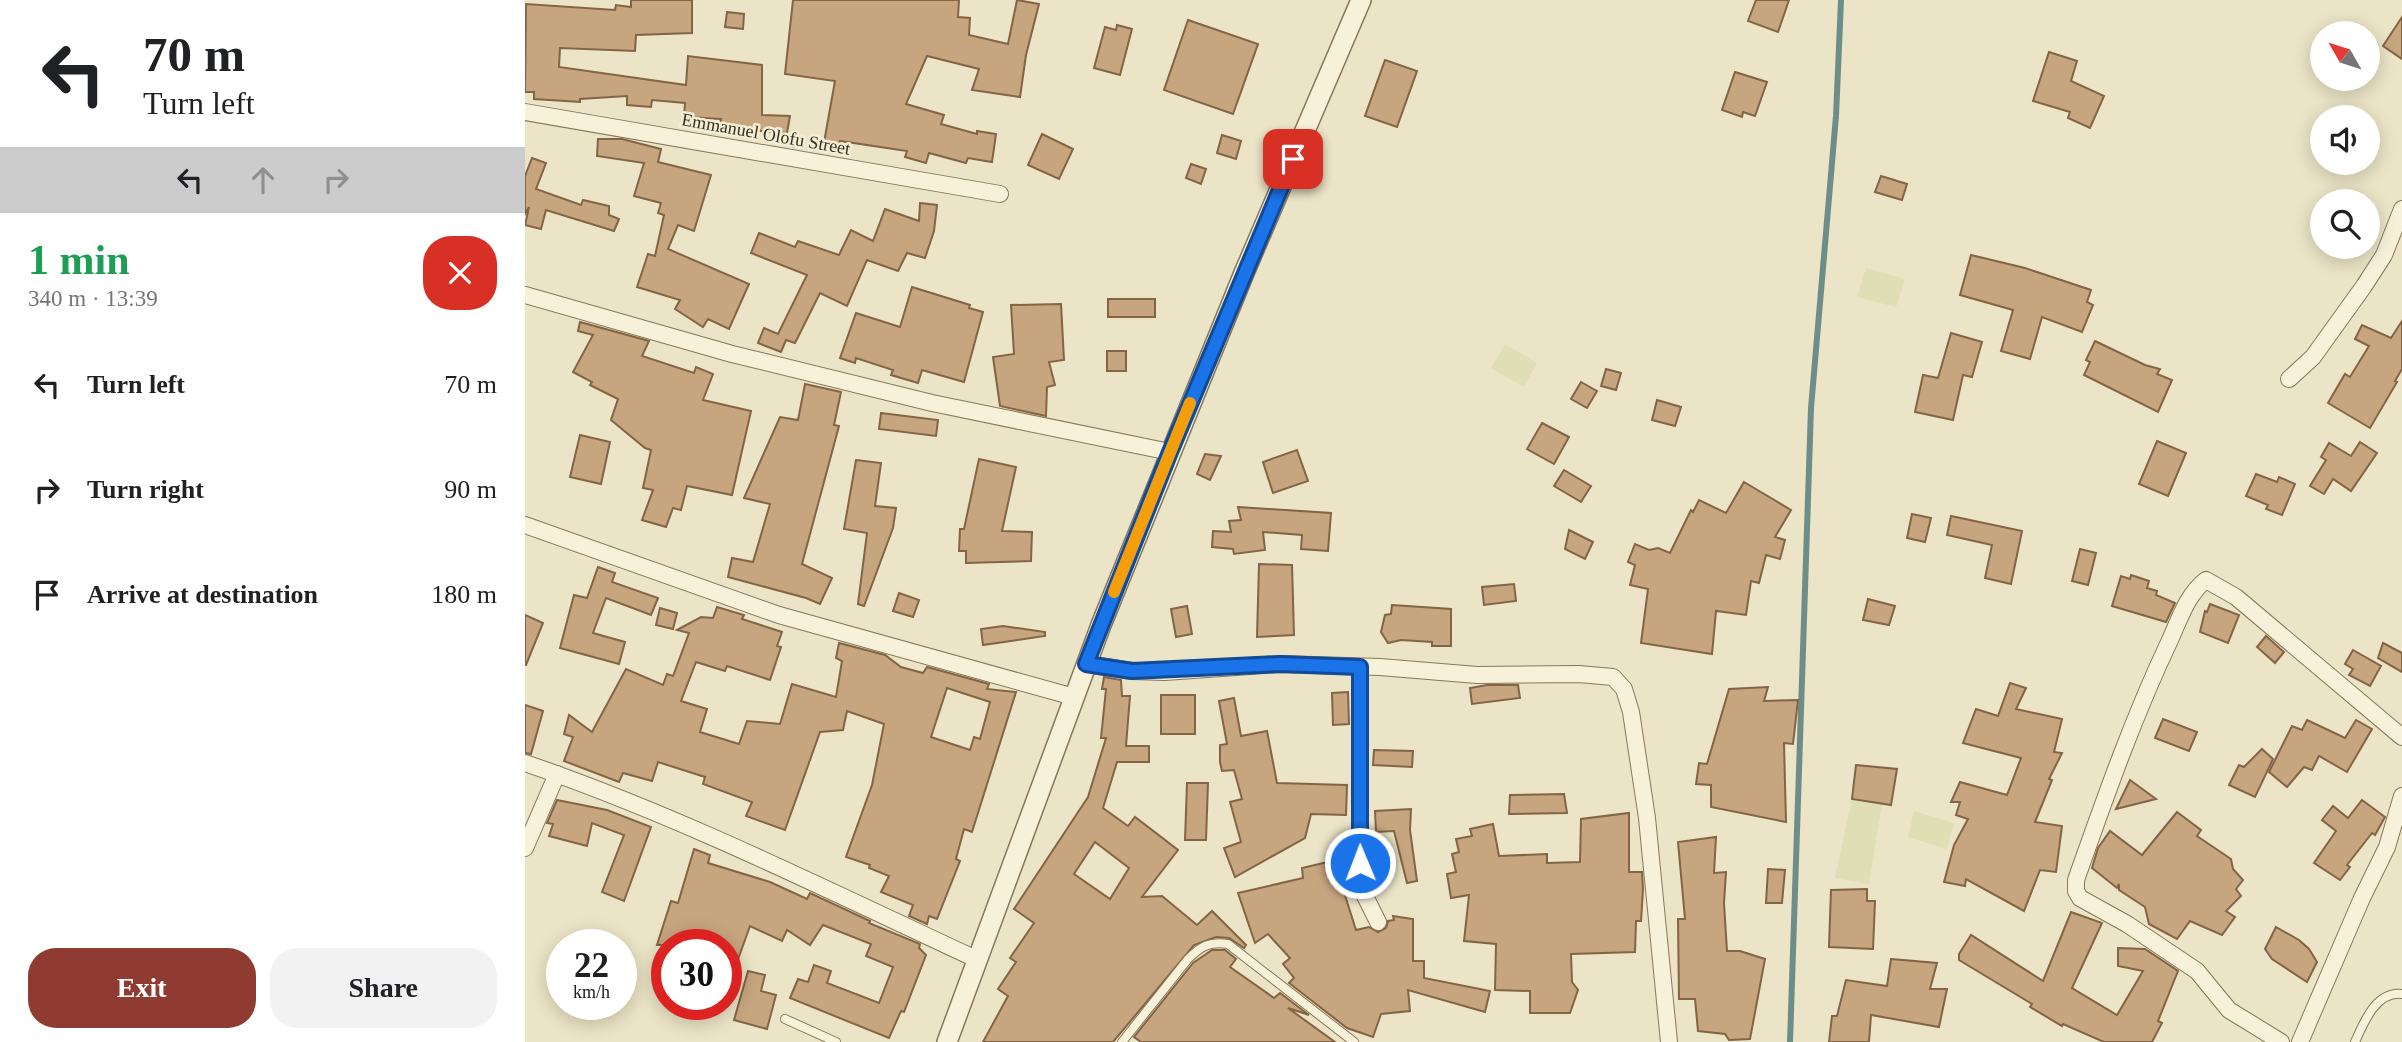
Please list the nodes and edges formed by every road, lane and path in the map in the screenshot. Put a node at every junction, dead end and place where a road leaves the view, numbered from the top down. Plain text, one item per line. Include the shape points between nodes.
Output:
1 (1361, 0) edge
2 (525, 113) edge
3 (1000, 194) dead end
4 (2402, 209) edge
5 (525, 295) edge
6 (2289, 379) dead end
7 (1170, 452) junction
8 (525, 526) edge
9 (1086, 664) junction
10 (1360, 667) junction
11 (1074, 697) junction
12 (2402, 737) edge
13 (525, 763) edge
14 (557, 774) junction
15 (2402, 796) edge
16 (525, 848) edge
17 (1378, 922) dead end
18 (975, 959) junction
19 (2402, 994) edge
20 (785, 1019) dead end
21 (836, 1042) edge
22 (947, 1042) edge
23 (1122, 1042) edge
24 (1354, 1042) edge
25 (1669, 1042) edge
26 (2281, 1042) edge
27 (2300, 1042) edge
28 (2355, 1042) edge

1 - 7 street
2 - 3 street, Emmanuel Olofu Street
4 - 6 street via 2385,255 2313,356
5 - 7 street via 772,364
7 - 9 street
8 - 11 street via 779,615
9 - 10 street via 1154,672 1280,664
9 - 11 street
10 - 17 street via 1360,863 1364,894
10 - 25 street via 1616,679 1631,712 1647,818
11 - 18 street
12 - 26 street via 2236,597 2206,580 2193,594 2131,724 2075,891 2197,971 2229,1010
13 - 14 street
14 - 16 street
14 - 18 street via 760,860
15 - 27 street via 2387,848
18 - 22 street
19 - 28 lane via 2387,995 2379,1002
20 - 21 lane
23 - 24 lane via 1188,959 1201,946 1214,942 1228,944

